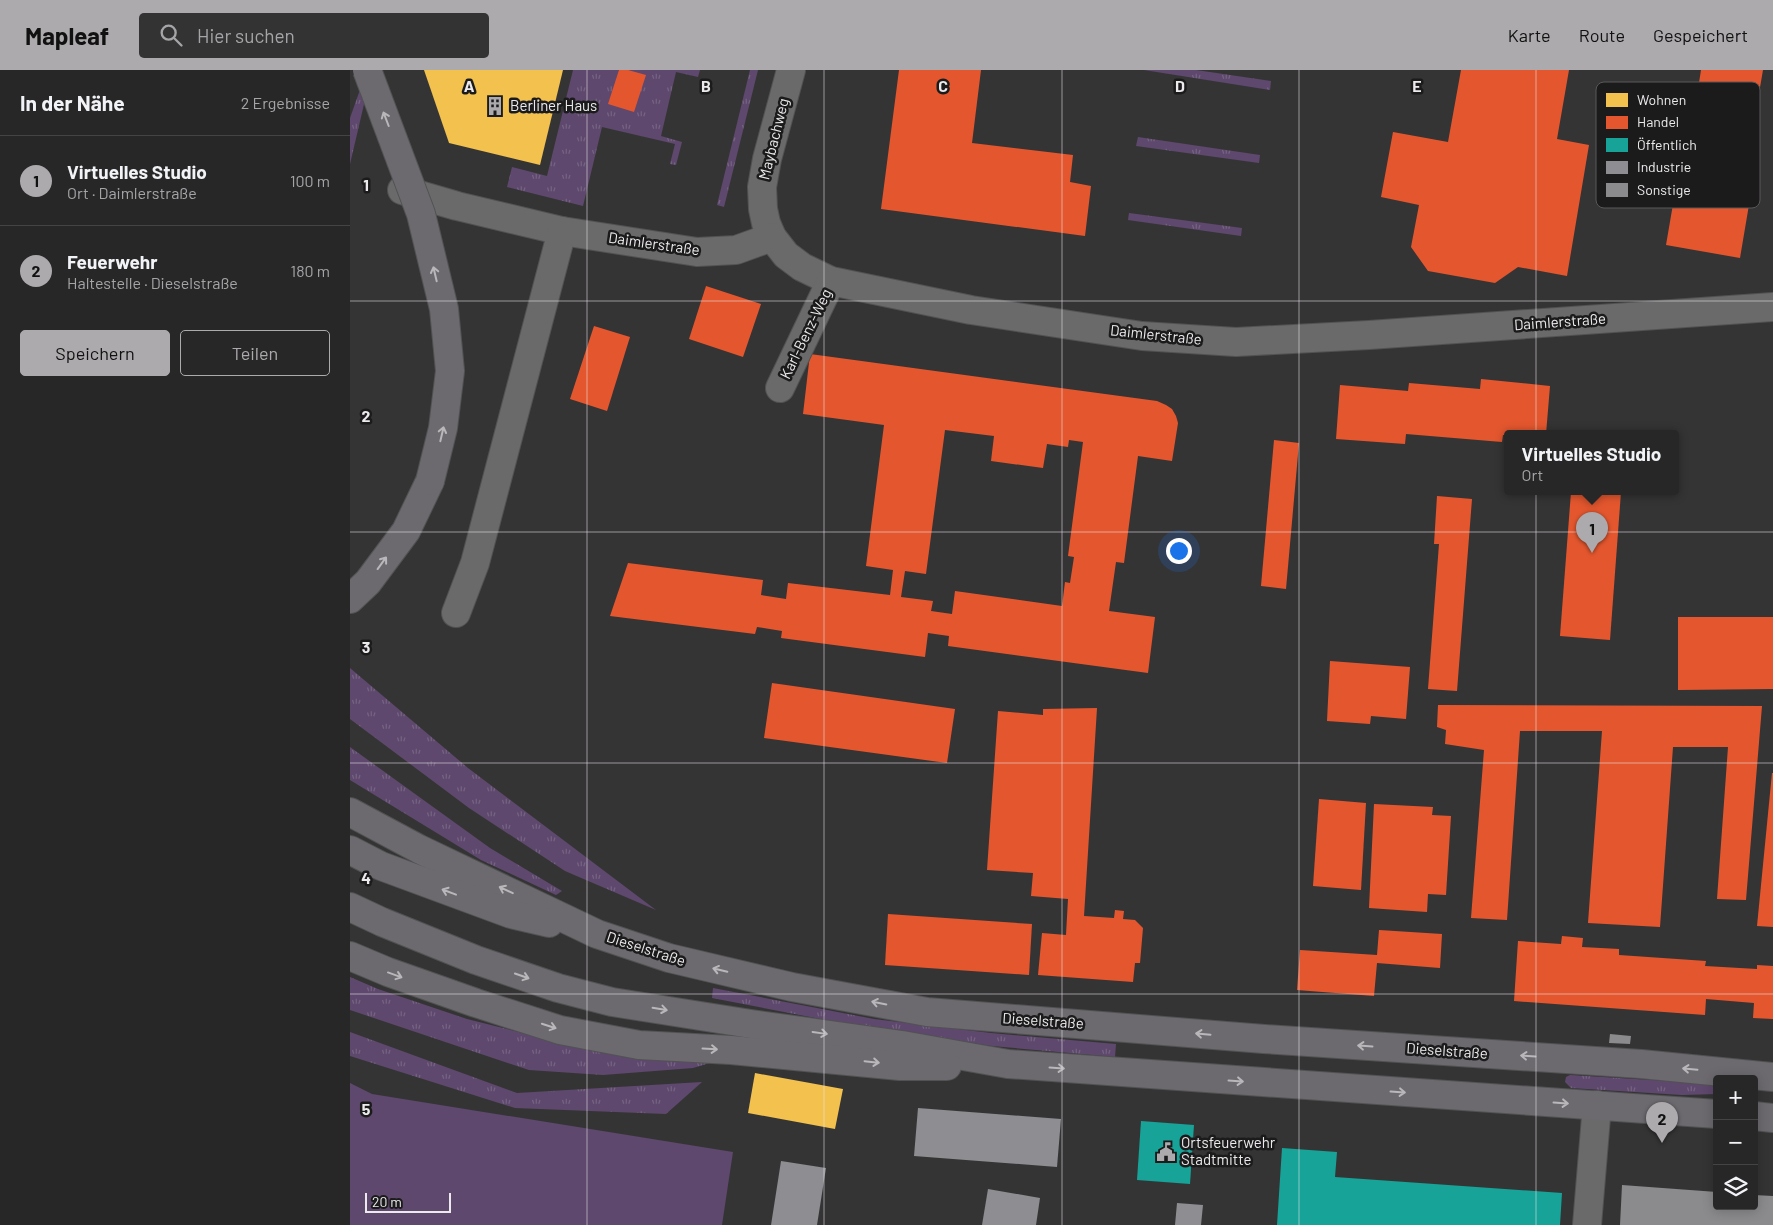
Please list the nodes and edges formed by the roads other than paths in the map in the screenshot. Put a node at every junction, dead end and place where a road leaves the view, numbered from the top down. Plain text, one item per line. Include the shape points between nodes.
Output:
1 (367, 70) edge
2 (791, 70) edge
3 (402, 190) dead end
4 (562, 231) junction
5 (772, 237) junction
6 (831, 281) junction
7 (1773, 307) edge
8 (780, 388) dead end
9 (350, 599) edge
10 (456, 612) dead end
11 (350, 812) edge
12 (350, 850) edge
13 (350, 907) edge
14 (597, 934) junction
15 (350, 956) edge
16 (1008, 1064) junction
17 (1773, 1077) edge
18 (1597, 1105) junction
19 (1713, 1114) edge
20 (1758, 1116) edge
21 (1773, 1118) edge
22 (1587, 1225) edge

9 -> 1 main road, bridge via 368,582 406,531 430,482 443,428 450,371 444,309 421,214
2 - 5 street, Maybachweg via 762,187 763,209
3 - 4 street, Daimlerstraße
4 - 5 street, Daimlerstraße via 697,252 736,250
4 - 10 street via 475,563
5 - 6 street, Daimlerstraße via 786,255 802,267
6 - 7 street, Daimlerstraße via 971,310 1142,336 1236,342
6 - 8 street, Karl-Benz-Weg
14 -> 11 main road, Dieselstraße via 419,849
14 -> 12 main road via 511,914 381,866
13 -> 16 main road via 476,960 558,988 612,1002
17 -> 14 main road, Dieselstraße via 1641,1064 927,1012 792,987 669,958
15 -> 16 main road via 450,994 560,1030 639,1045 900,1066
16 -> 18 main road
18 - 19 main road
18 - 22 street
20 - 21 main road

